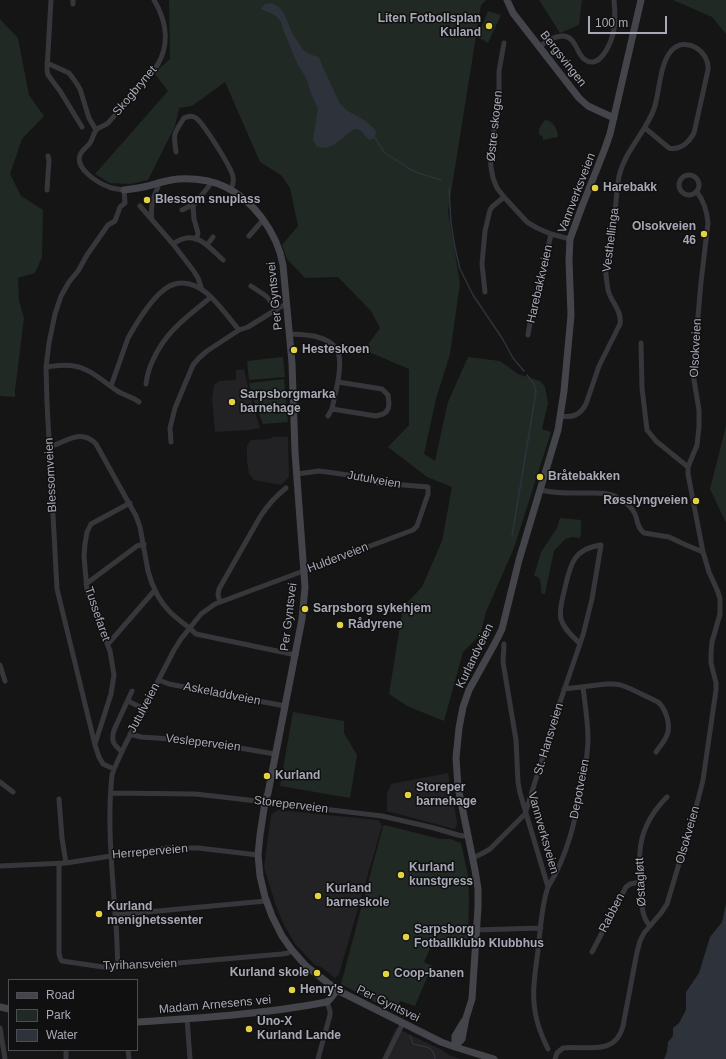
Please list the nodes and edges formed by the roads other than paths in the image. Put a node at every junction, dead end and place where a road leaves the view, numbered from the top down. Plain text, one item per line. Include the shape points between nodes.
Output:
1 (51, 0) edge
2 (154, 0) edge
3 (507, 0) edge
4 (614, 0) edge
5 (641, 0) edge
6 (504, 43) dead end
7 (539, 47) junction
8 (48, 63) junction
9 (614, 118) junction
10 (82, 127) dead end
11 (645, 128) junction
12 (96, 130) junction
13 (176, 152) dead end
14 (48, 156) dead end
15 (209, 186) dead end
16 (158, 187) dead end
17 (231, 189) junction
18 (46, 190) dead end
19 (124, 190) junction
20 (697, 192) dead end
21 (504, 197) junction
22 (194, 204) junction
23 (140, 206) dead end
24 (182, 210) dead end
25 (263, 220) junction
26 (152, 221) junction
27 (551, 234) junction
28 (249, 236) dead end
29 (213, 237) dead end
30 (195, 239) junction
31 (570, 239) junction
32 (173, 244) junction
33 (207, 245) junction
34 (223, 260) dead end
35 (251, 286) dead end
36 (202, 290) junction
37 (485, 292) dead end
38 (210, 296) junction
39 (287, 305) junction
40 (277, 309) junction
41 (239, 330) junction
42 (290, 334) junction
43 (528, 335) dead end
44 (641, 343) dead end
45 (46, 367) junction
46 (338, 382) junction
47 (146, 384) dead end
48 (111, 386) junction
49 (139, 402) dead end
50 (332, 408) junction
51 (328, 416) dead end
52 (561, 416) junction
53 (171, 442) dead end
54 (49, 447) junction
55 (688, 467) junction
56 (297, 474) junction
57 (428, 487) joint
58 (286, 488) dead end
59 (540, 490) junction
60 (130, 503) junction
61 (144, 544) junction
62 (703, 552) junction
63 (304, 571) junction
64 (86, 584) junction
65 (155, 590) junction
66 (220, 602) junction
67 (190, 628) junction
68 (108, 644) junction
69 (504, 644) dead end
70 (580, 644) junction
71 (296, 655) junction
72 (0, 665) edge
73 (159, 680) junction
74 (5, 681) dead end
75 (583, 687) junction
76 (564, 689) junction
77 (132, 691) dead end
78 (128, 702) junction
79 (285, 706) junction
80 (144, 708) junction
81 (130, 734) junction
82 (95, 745) junction
83 (122, 752) junction
84 (656, 752) dead end
85 (275, 754) junction
86 (114, 769) junction
87 (0, 782) edge
88 (12, 792) dead end
89 (111, 793) junction
90 (668, 797) dead end
91 (59, 799) dead end
92 (265, 802) junction
93 (525, 814) junction
94 (468, 835) junction
95 (258, 855) junction
96 (111, 856) junction
97 (473, 858) junction
98 (66, 863) junction
99 (59, 864) junction
100 (0, 866) edge
101 (640, 882) junction
102 (548, 887) junction
103 (266, 901) junction
104 (116, 915) junction
105 (650, 926) junction
106 (541, 928) junction
107 (476, 930) junction
108 (292, 950) junction
109 (592, 952) dead end
110 (118, 968) junction
111 (336, 990) junction
112 (327, 1002) junction
113 (187, 1018) junction
114 (138, 1022) edge
115 (403, 1023) junction
116 (0, 1028) edge
117 (455, 1047) junction
118 (548, 1049) dead end
119 (5, 1059) edge
120 (190, 1059) edge
121 (318, 1059) edge
122 (385, 1059) edge
123 (494, 1059) edge
124 (555, 1059) edge

1 - 8 street
2 - 12 street, Skogbrynet via 162,14 166,33 165,46 158,63 108,123
3 - 7 street, Bergsvingen via 513,13
4 - 7 street via 613,34 600,59 586,61 573,41 564,36 553,38
5 - 9 street, Vannverksveien
6 - 21 street, Østre skogen via 499,70 499,103 490,153 493,178
7 - 9 street, Bergsvingen via 581,101
8 - 10 street via 48,75
8 - 12 street via 69,72 80,89 89,118
9 - 31 street, Vannverksveien
11 - 11 street, Vesthellinga via 654,108 665,60 675,48 681,45 693,46 706,57 709,65 694,133 690,140 672,149
11 - 52 street, Vesthellinga via 625,158 620,175 606,267 608,288 620,313 620,324 601,361 584,409 575,416
12 - 19 street, Skogbrynet via 92,140 80,155 80,166 91,177 110,188
13 - 17 street via 174,134 186,116 197,118 230,168 233,177
14 - 18 street
15 - 22 street
16 - 26 street via 153,201
17 - 19 street, Per Gyntsvei via 214,183 187,179
17 - 25 street, Per Gyntsvei via 244,197
19 - 45 street, Blessomveien via 125,203 120,207 115,221 108,225 61,296 52,328
20 - 55 street, Olsokveien via 703,202 708,223 693,374 699,427 697,445
21 - 27 street, Østre skogen via 527,222
21 - 37 street via 490,210 482,264
22 - 24 street
22 - 30 street via 194,219 198,233
23 - 26 street
25 - 28 street
25 - 39 street, Per Gyntsvei via 282,256
26 - 32 street
27 - 31 street, Østre skogen
27 - 43 street, Harebakkveien
29 - 33 street
30 - 32 street via 185,238
30 - 33 street
31 - 52 street, Vannverksveien via 571,315
32 - 36 street via 198,278
33 - 34 street
35 - 40 street via 266,296
36 - 38 street
36 - 48 street via 187,283 176,283 156,297 132,332
38 - 41 street
38 - 47 street via 166,337 150,366
39 - 40 street
39 - 42 street, Per Gyntsvei
40 - 41 street
41 - 53 street via 207,351 193,365 175,408 170,428
42 - 46 street via 320,337 334,345 338,353
42 - 56 street, Per Gyntsvei
44 - 55 street via 642,388 647,430 656,441
45 - 48 street via 80,367
45 - 54 street, Blessomveien
46 - 50 street
46 - 50 street via 382,389 388,395 389,406 383,414 376,416
48 - 49 street
50 - 51 street
52 - 59 street, Vannverksveien
54 - 60 street via 77,437 91,439
54 - 82 street, Blessomveien via 57,589
55 - 62 street, Olsokveien
56 - 57 street, Jutulveien via 319,471 379,483
56 - 63 street, Per Gyntsvei
57 - 63 street, Hulderveien via 419,521 413,530
58 - 66 street via 260,517 219,589
59 - 62 street via 558,493 604,493 615,496 634,512 642,531 669,537
59 - 94 street, Kurlandveien via 528,526 502,629 469,690 463,707 456,749 456,770
60 - 61 street via 138,520
60 - 64 street, Tussefaret via 90,526 84,556
61 - 64 street via 137,546
61 - 65 street via 148,571
62 - 105 street, Olsokveien via 720,604 710,653 716,698 698,800 667,904
63 - 66 street, Hulderveien
63 - 71 street, Per Gyntsvei via 304,605
64 - 68 street, Tussefaret via 89,598
65 - 67 street via 167,609
65 - 68 street
66 - 67 street, Jutulveien via 205,610
67 - 71 street via 196,634
67 - 73 street, Jutulveien via 174,650
68 - 82 street, Tussefaret via 113,664 112,694
69 - 93 street, Vannverksveien via 503,662 516,740 518,782
70 - 70 street, St. Hansveien via 592,599 601,545 582,551 574,560 568,574 561,619 566,630
70 - 76 street, St. Hansveien
71 - 79 street, Per Gyntsvei
72 - 74 street
73 - 79 street, Askeladdveien
73 - 80 street, Jutulveien
75 - 76 street
75 - 84 street via 610,683 621,685 661,705 666,713 668,732
75 - 102 street, Depotveien via 588,732 586,762 568,842
76 - 93 street, St. Hansveien
77 - 78 street
78 - 80 street
78 - 83 street via 113,736 113,742
79 - 85 street, Per Gyntsvei
80 - 81 street, Jutulveien
81 - 83 street, Jutulveien
81 - 85 street, Vesleperveien via 198,741
82 - 86 street, Blessomveien via 104,764
83 - 86 street, Jutulveien
85 - 92 street, Per Gyntsvei
86 - 89 street, Jutulveien
87 - 88 street
89 - 92 street, Storeperveien via 194,794
89 - 96 street, Jutulveien
90 - 101 street, Østagløtt via 655,810 643,834 638,858
91 - 98 street
92 - 94 street, Storeperveien via 382,816 458,835
92 - 95 street, Per Gyntsvei
93 - 97 street, St. Hansveien via 490,849
93 - 102 street, Vannverksveien
94 - 97 street, Kurlandveien
95 - 96 street, Herreperveien via 167,848
95 - 103 street, Per Gyntsvei
96 - 98 street, Herreperveien
96 - 104 street, Jutulveien
97 - 107 street, Kurlandveien via 478,889
98 - 99 street, Herreperveien
99 - 100 street, Herreperveien
99 - 110 street, Tyrihansveien via 61,960
101 - 105 street, Østagløtt via 643,915
101 - 109 street, Rabben via 626,887
102 - 106 street, Vannverksveien
103 - 104 street
103 - 108 street, Per Gyntsvei via 277,927
104 - 110 street, Jutulveien
105 - 124 street, Olsokveien via 638,948 619,1037 604,1047 563,1048
106 - 107 street
106 - 118 street, Vannverksveien via 534,1005 537,1024
107 - 117 street, Kurlandveien via 473,992 466,1018 455,1036
108 - 110 street, Tyrihansveien via 282,954
108 - 111 street, Per Gyntsvei via 306,966
111 - 112 street
111 - 115 street, Per Gyntsvei
112 - 113 street, Madam Arnesens vei via 259,1013
112 - 121 street via 330,1016
113 - 114 street, Madam Arnesens vei
113 - 120 street
115 - 117 street, Per Gyntsvei
115 - 122 street
116 - 119 street
117 - 123 street, Per Gyntsvei

